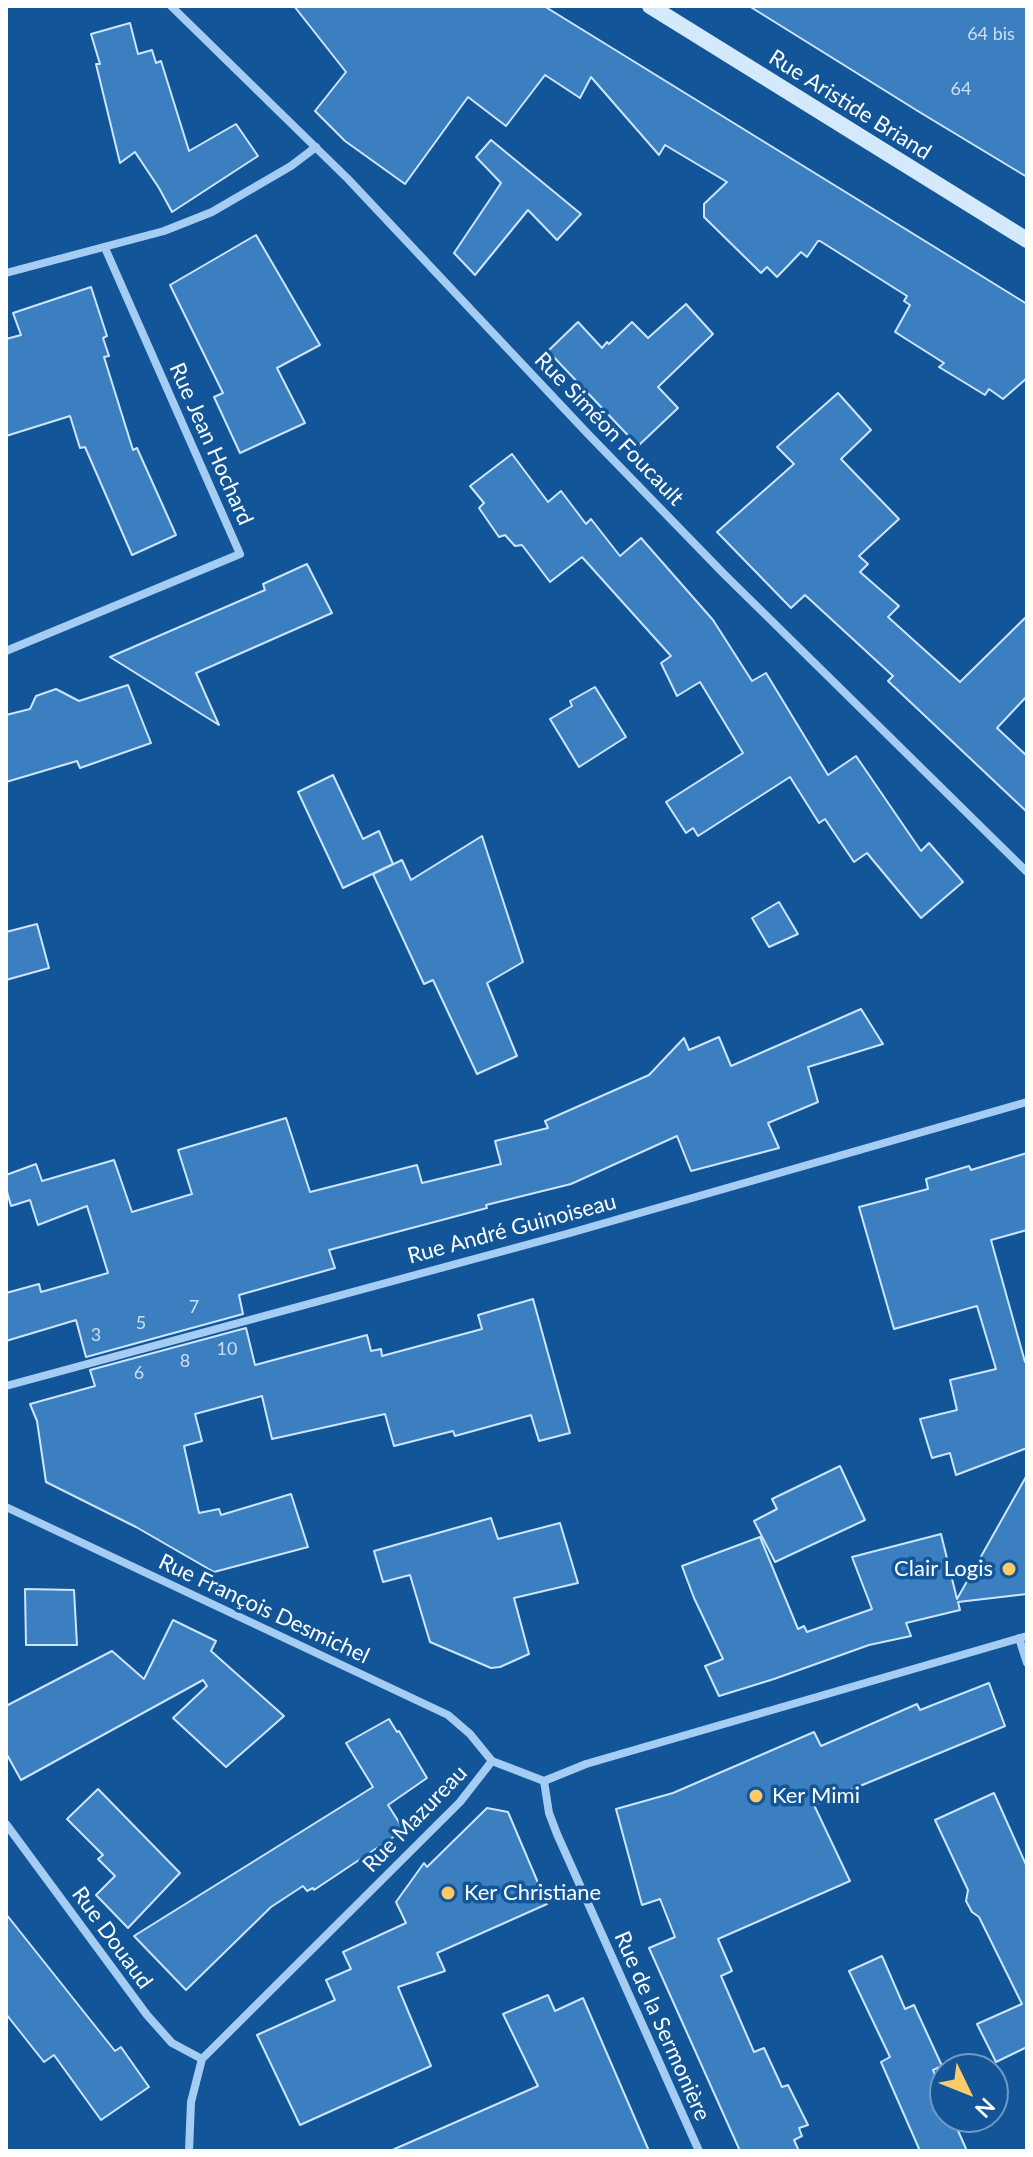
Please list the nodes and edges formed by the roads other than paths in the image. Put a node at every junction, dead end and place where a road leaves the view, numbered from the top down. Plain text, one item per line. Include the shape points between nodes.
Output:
1 (171, 6) edge
2 (650, 6) edge
3 (316, 147) junction
4 (1027, 240) edge
5 (105, 248) junction
6 (6, 273) edge
7 (6, 651) edge
8 (1027, 872) edge
9 (1027, 1102) edge
10 (6, 1386) edge
11 (6, 1507) edge
12 (1023, 1637) edge
13 (1027, 1663) edge
14 (492, 1761) junction
15 (544, 1781) junction
16 (6, 1824) edge
17 (202, 2059) junction
18 (189, 2151) edge
19 (699, 2151) edge

1 - 3 street, Rue Siméon Foucault
2 - 4 main road, Rue Aristide Briand
3 - 5 street via 212,212
3 - 8 street, Rue Siméon Foucault via 713,564
5 - 6 street
5 - 7 street, Rue Jean Hochard via 240,554
9 - 10 street, Rue André Guinoiseau
11 - 14 street, Rue François Desmichel via 448,1715
12 - 13 street
12 - 15 street via 586,1764
14 - 15 street, Rue Mazureau
14 - 17 street, Rue Mazureau via 460,1802
15 - 19 street, Rue de la Sermonière via 557,1834
16 - 17 street, Rue Douaud via 147,2015 172,2043
17 - 18 street via 191,2102

